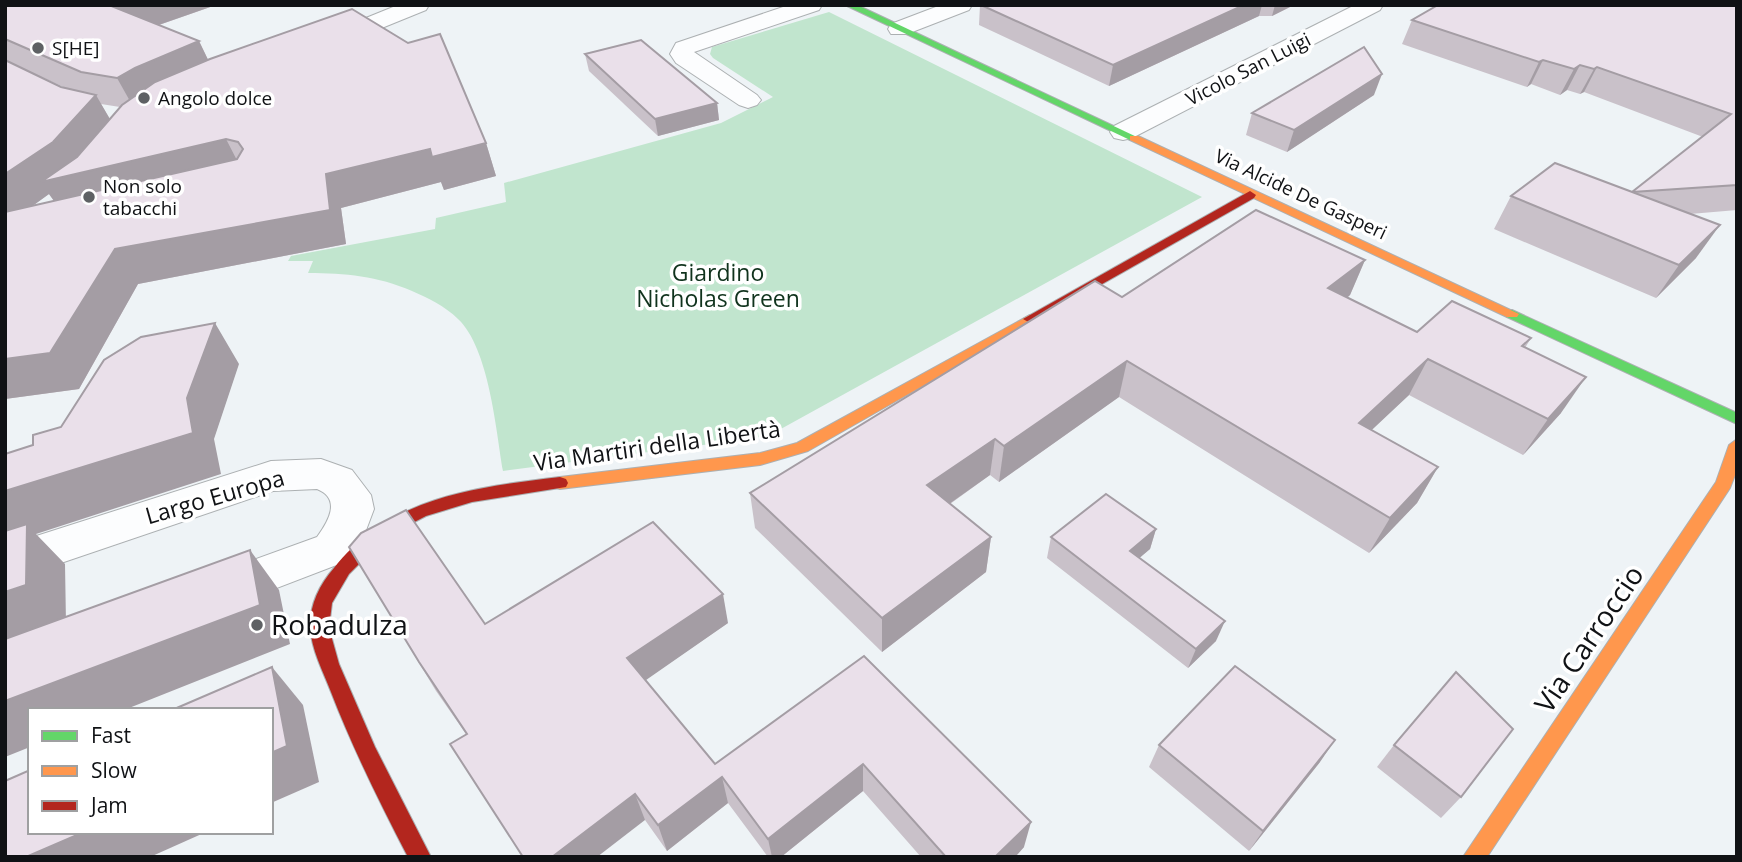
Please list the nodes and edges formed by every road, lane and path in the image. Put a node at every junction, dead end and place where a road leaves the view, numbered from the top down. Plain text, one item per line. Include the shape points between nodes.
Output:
1 (418, 5) edge
2 (811, 5) edge
3 (849, 5) edge
4 (961, 5) edge
5 (1372, 5) edge
6 (899, 29) junction
7 (307, 49) edge
8 (748, 100) dead end
9 (1123, 132) junction
10 (1250, 195) junction
11 (1737, 419) edge
12 (1737, 445) edge
13 (5, 564) edge
14 (184, 604) edge
15 (420, 857) edge
16 (1474, 857) edge

1 - 7 street
2 - 8 street via 684,48 684,58
3 - 6 street, Via Alcide De Gasperi
4 - 6 street
5 - 9 street, Vicolo San Luigi
6 - 9 street, Via Alcide De Gasperi
9 - 10 street, Via Alcide De Gasperi
10 - 11 street, Via Alcide De Gasperi
10 - 15 street, Via Martiri della Libertà via 802,447 760,459 491,492 425,508 392,524 366,544 326,593 320,619 323,648 362,747
12 - 16 street, Via Carroccio via 1724,484
13 - 14 street, Largo Europa via 271,476 321,474 338,481 350,495 353,509 347,529 332,549

